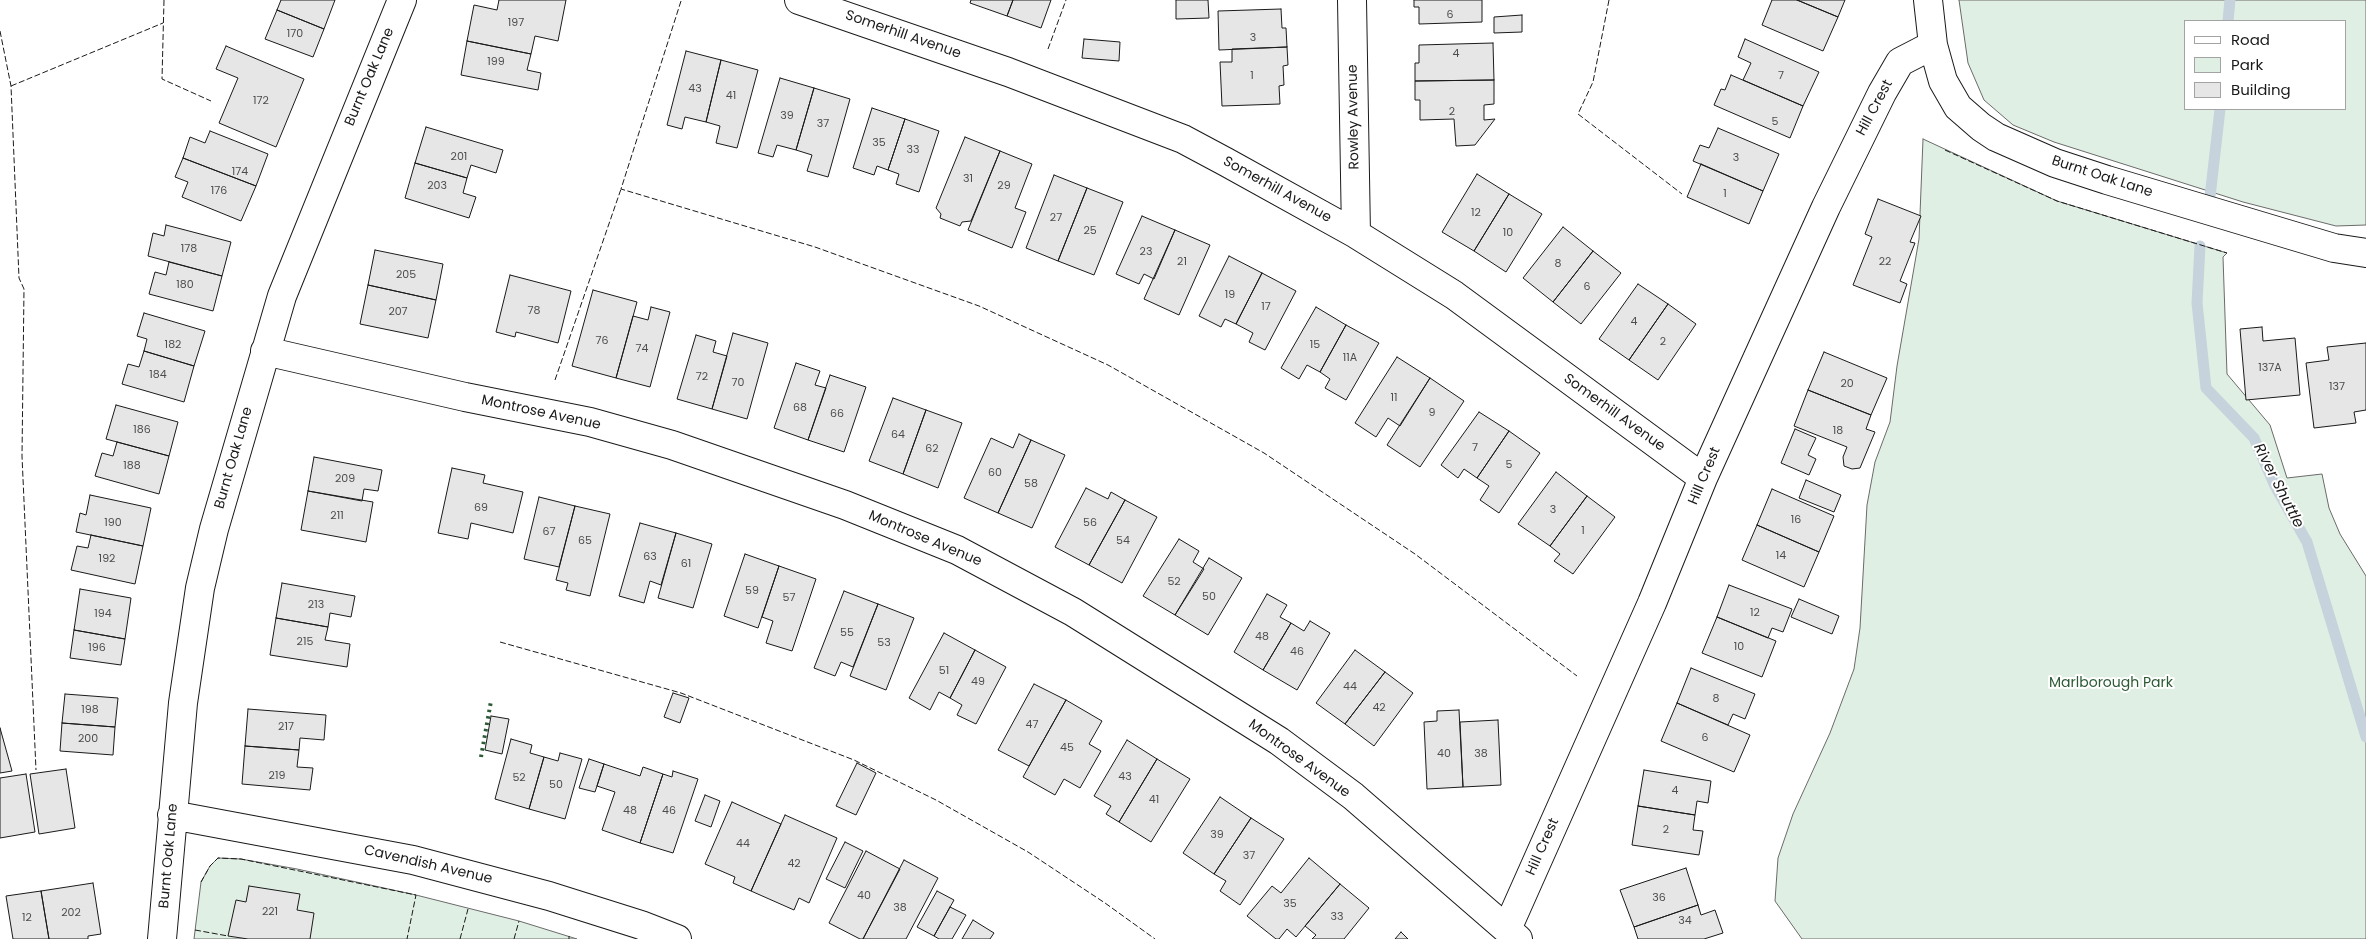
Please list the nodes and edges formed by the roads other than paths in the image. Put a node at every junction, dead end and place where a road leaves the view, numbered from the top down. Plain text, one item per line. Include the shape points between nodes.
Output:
1 (402, 0) edge
2 (799, 0) edge
3 (1352, 0) edge
4 (1928, 0) edge
5 (1933, 45) junction
6 (1356, 234) junction
7 (2366, 252) edge
8 (265, 351) junction
9 (1703, 478) junction
10 (172, 815) junction
11 (1512, 934) edge
12 (162, 939) edge
13 (677, 939) edge

1 - 8 street, Burnt Oak Lane via 298,254
2 - 6 street, Somerhill Avenue via 1008,72 1183,139
3 - 6 street, Rowley Avenue
4 - 5 street, Burnt Oak Lane
5 - 7 street, Burnt Oak Lane via 1943,81 1958,107 1981,127 2018,148 2106,180 2262,227 2334,248
5 - 9 street, Hill Crest via 1900,62 1882,93 1826,207
6 - 9 street, Somerhill Avenue via 1454,295
8 - 10 street, Burnt Oak Lane via 225,487 200,588 183,703
8 - 11 street, Montrose Avenue via 590,422 663,442 845,506 957,550 1073,612 1280,741 1353,796
9 - 11 street, Hill Crest
10 - 12 street, Burnt Oak Lane
10 - 13 street, Cavendish Avenue via 451,869 549,896

